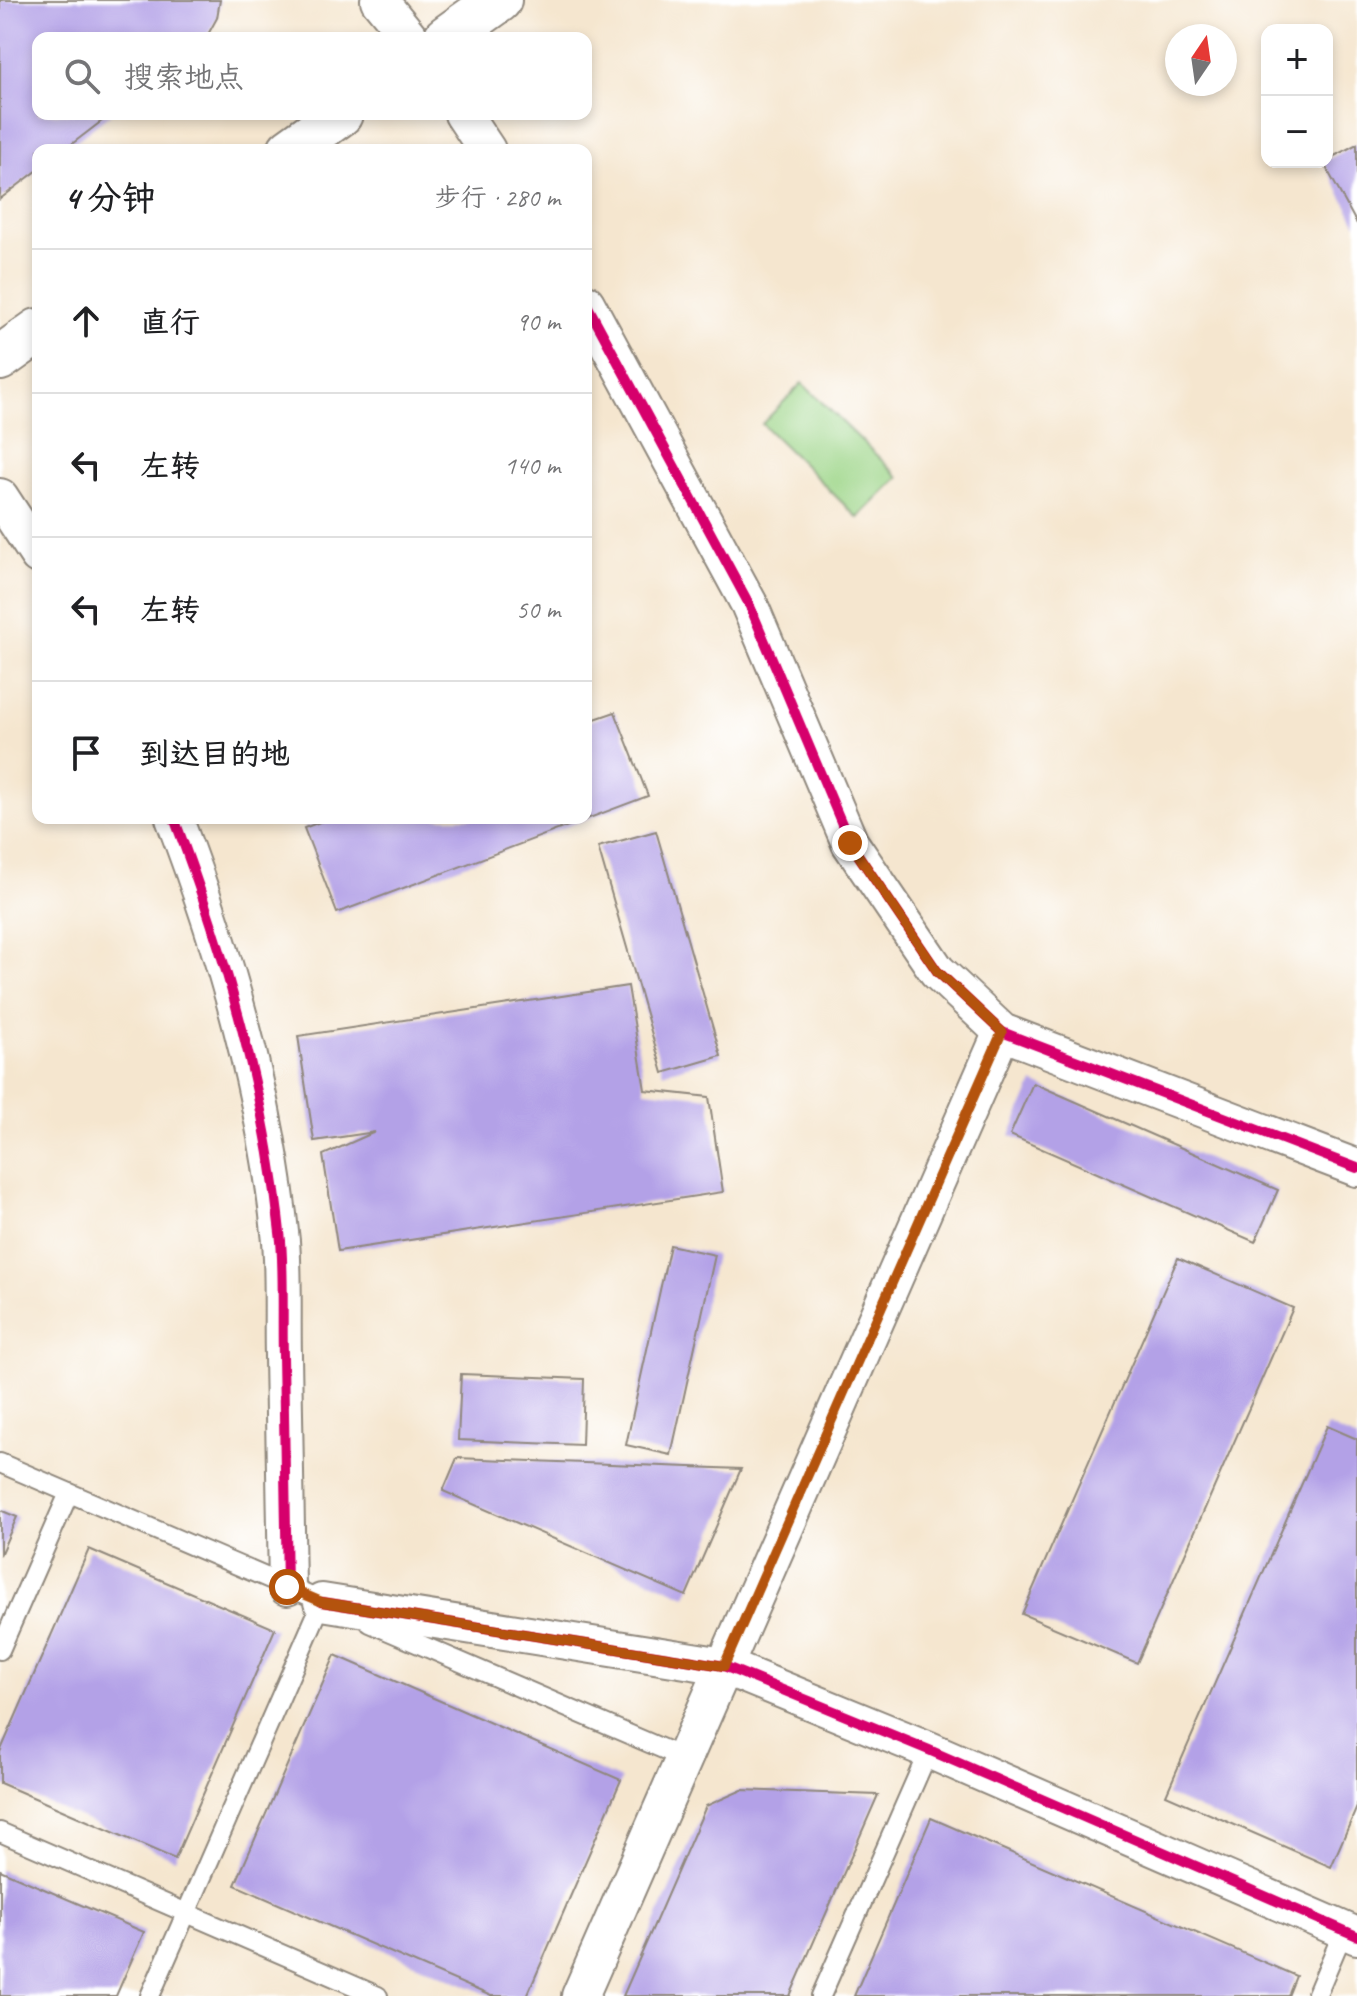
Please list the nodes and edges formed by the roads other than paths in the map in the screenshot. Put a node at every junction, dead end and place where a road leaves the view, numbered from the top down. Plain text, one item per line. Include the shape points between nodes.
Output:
1 (379, 0) edge
2 (499, 0) edge
3 (405, 32) edge
4 (454, 32) edge
5 (332, 120) edge
6 (467, 120) edge
7 (298, 144) edge
8 (483, 144) edge
9 (592, 314) edge
10 (32, 335) edge
11 (0, 358) edge
12 (0, 497) edge
13 (32, 546) edge
14 (176, 824) edge
15 (1002, 1032) junction
16 (1357, 1168) edge
17 (0, 1463) edge
18 (69, 1493) junction
19 (287, 1587) junction
20 (322, 1602) junction
21 (0, 1650) edge
22 (724, 1666) junction
23 (929, 1750) junction
24 (684, 1758) junction
25 (0, 1832) edge
26 (186, 1913) junction
27 (1351, 1933) edge
28 (150, 1996) edge
29 (378, 1996) edge
30 (580, 1996) edge
31 (821, 1996) edge
32 (1316, 1996) edge

1 - 3 street
2 - 4 street
5 - 7 street
6 - 8 street
9 - 15 street via 749,604 850,843 937,971
10 - 11 street
12 - 13 street
14 - 19 street via 230,980 269,1154 281,1243
15 - 16 street
15 - 22 street
17 - 18 lane
18 - 19 lane
18 - 21 lane
19 - 20 lane
20 - 22 street
20 - 24 lane
20 - 26 lane
22 - 23 street
22 - 24 street
23 - 27 street
23 - 31 lane
24 - 30 street
25 - 26 lane
26 - 28 lane
26 - 29 lane
27 - 32 lane

